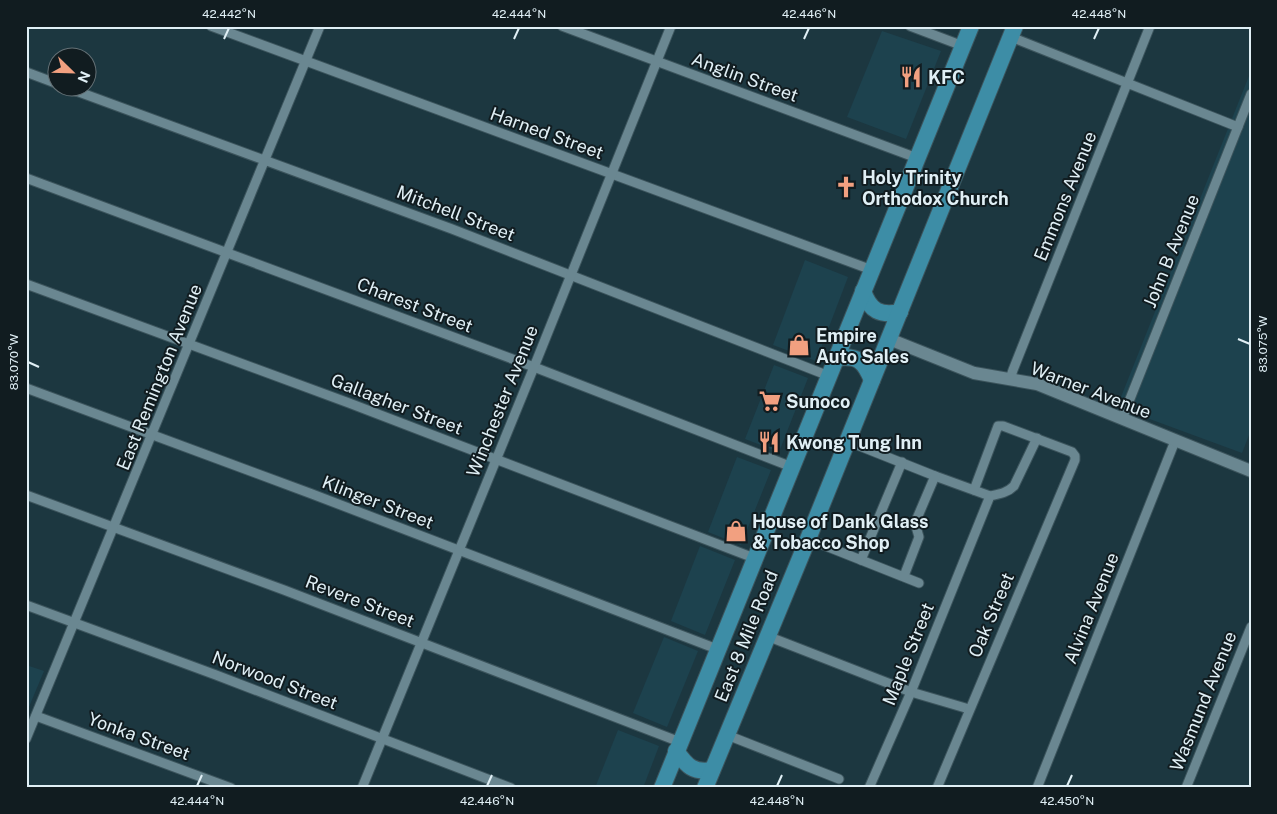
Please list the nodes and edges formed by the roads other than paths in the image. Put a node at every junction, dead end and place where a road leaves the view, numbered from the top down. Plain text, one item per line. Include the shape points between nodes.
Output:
1 (211, 26) edge
2 (320, 26) edge
3 (562, 26) edge
4 (671, 26) edge
5 (910, 26) edge
6 (971, 26) edge
7 (1150, 26) edge
8 (1013, 32) edge
9 (963, 46) junction
10 (306, 62) junction
11 (657, 62) junction
12 (26, 72) edge
13 (48, 80) edge
14 (1127, 84) junction
15 (1251, 94) edge
16 (96, 98) edge
17 (1238, 127) junction
18 (917, 158) junction
19 (266, 160) junction
20 (612, 174) junction
21 (26, 178) edge
22 (228, 252) junction
23 (872, 270) junction
24 (571, 275) junction
25 (26, 284) edge
26 (863, 292) junction
27 (900, 312) junction
28 (889, 339) junction
29 (189, 344) junction
30 (836, 358) junction
31 (534, 367) junction
32 (829, 376) junction
33 (1010, 379) junction
34 (872, 380) junction
35 (26, 388) edge
36 (1122, 419) junction
37 (152, 436) junction
38 (1037, 438) junction
39 (848, 441) junction
40 (1175, 441) junction
41 (496, 459) junction
42 (902, 462) junction
43 (792, 467) junction
44 (1251, 471) edge
45 (935, 476) junction
46 (974, 490) junction
47 (26, 495) edge
48 (990, 496) junction
49 (114, 527) junction
50 (808, 539) junction
51 (459, 551) junction
52 (754, 558) junction
53 (861, 560) junction
54 (904, 576) junction
55 (919, 582) dead end
56 (26, 605) edge
57 (74, 623) junction
58 (1251, 627) edge
59 (768, 636) junction
60 (422, 642) junction
61 (717, 649) junction
62 (911, 692) junction
63 (969, 710) junction
64 (36, 716) junction
65 (727, 735) junction
66 (382, 738) junction
67 (26, 739) edge
68 (678, 747) junction
69 (712, 770) junction
70 (839, 780) dead end
71 (230, 788) edge
72 (362, 788) edge
73 (511, 788) edge
74 (662, 788) edge
75 (705, 788) edge
76 (869, 788) edge
77 (937, 788) edge
78 (1037, 788) edge
79 (1186, 788) edge

1 - 10 street, Harned Street
2 - 10 street, East Remington Avenue
3 - 11 street, Anglin Street
4 - 11 street, Winchester Avenue
5 - 9 street
6 - 9 highway, East 8 Mile Road
7 - 14 street, Emmons Avenue
8 - 14 street
8 - 27 highway, East 8 Mile Road
9 - 18 highway, East 8 Mile Road
10 - 19 street, East Remington Avenue
10 - 20 street, Harned Street
11 - 18 street, Anglin Street
11 - 20 street, Winchester Avenue
12 - 13 street
14 - 17 street
14 - 33 street, Emmons Avenue
15 - 17 street, John B Avenue
16 - 19 street, Mitchell Street
17 - 36 street, John B Avenue
18 - 23 highway, East 8 Mile Road
19 - 22 street, East Remington Avenue
19 - 24 street, Mitchell Street
20 - 23 street, Harned Street
20 - 24 street, Winchester Avenue
21 - 22 street, Charest Street
22 - 29 street, East Remington Avenue
22 - 31 street, Charest Street
23 - 26 highway, East 8 Mile Road
24 - 31 street, Winchester Avenue
24 - 32 street, Mitchell Street
25 - 29 street, Gallagher Street
26 - 27 highway via 875,310 885,314
26 - 30 highway, East 8 Mile Road
27 - 28 highway, East 8 Mile Road
28 - 33 street, Warner Avenue via 974,373
28 - 34 highway, East 8 Mile Road
29 - 37 street, East Remington Avenue
29 - 41 street, Gallagher Street
30 - 32 highway, East 8 Mile Road
30 - 34 highway via 850,357 860,361
31 - 41 street, Winchester Avenue
31 - 43 street, Charest Street
32 - 43 highway, East 8 Mile Road
33 - 36 street, Warner Avenue via 1037,384
34 - 39 highway, East 8 Mile Road
35 - 37 street, Klinger Street
36 - 40 street, Warner Avenue
37 - 49 street, East Remington Avenue
37 - 51 street, Klinger Street
38 - 46 street via 998,426
38 - 48 street via 1014,486 1009,491
38 - 63 street, Oak Street via 1072,452 1075,460
39 - 42 street
39 - 50 highway, East 8 Mile Road
40 - 44 street, Warner Avenue
40 - 78 street, Alvina Avenue
41 - 51 street, Winchester Avenue
41 - 52 street, Gallagher Street
42 - 45 street
42 - 53 street
43 - 52 highway, East 8 Mile Road
45 - 46 street
45 - 54 street via 915,523 919,537
46 - 48 street
47 - 49 street, Revere Street
48 - 62 street, Maple Street
49 - 57 street, East Remington Avenue
49 - 60 street, Revere Street
50 - 53 street
50 - 59 highway, East 8 Mile Road
51 - 60 street, Winchester Avenue
51 - 61 street, Klinger Street
52 - 61 highway, East 8 Mile Road
53 - 54 street
54 - 55 street
56 - 57 street, Norwood Street
57 - 64 street, East Remington Avenue
57 - 66 street, Norwood Street
58 - 79 street, Wasmund Avenue
59 - 62 street
59 - 65 highway, East 8 Mile Road
60 - 66 street, Winchester Avenue
60 - 68 street, Revere Street
61 - 68 highway, East 8 Mile Road
62 - 63 street
62 - 76 street, Maple Street
63 - 77 street, Oak Street
64 - 67 street, East Remington Avenue
64 - 71 street, Yonka Street
65 - 69 highway, East 8 Mile Road
65 - 70 street
66 - 72 street, Winchester Avenue
66 - 73 street, Norwood Street
68 - 69 highway via 684,762 693,769
68 - 74 highway, East 8 Mile Road
69 - 75 highway, East 8 Mile Road

